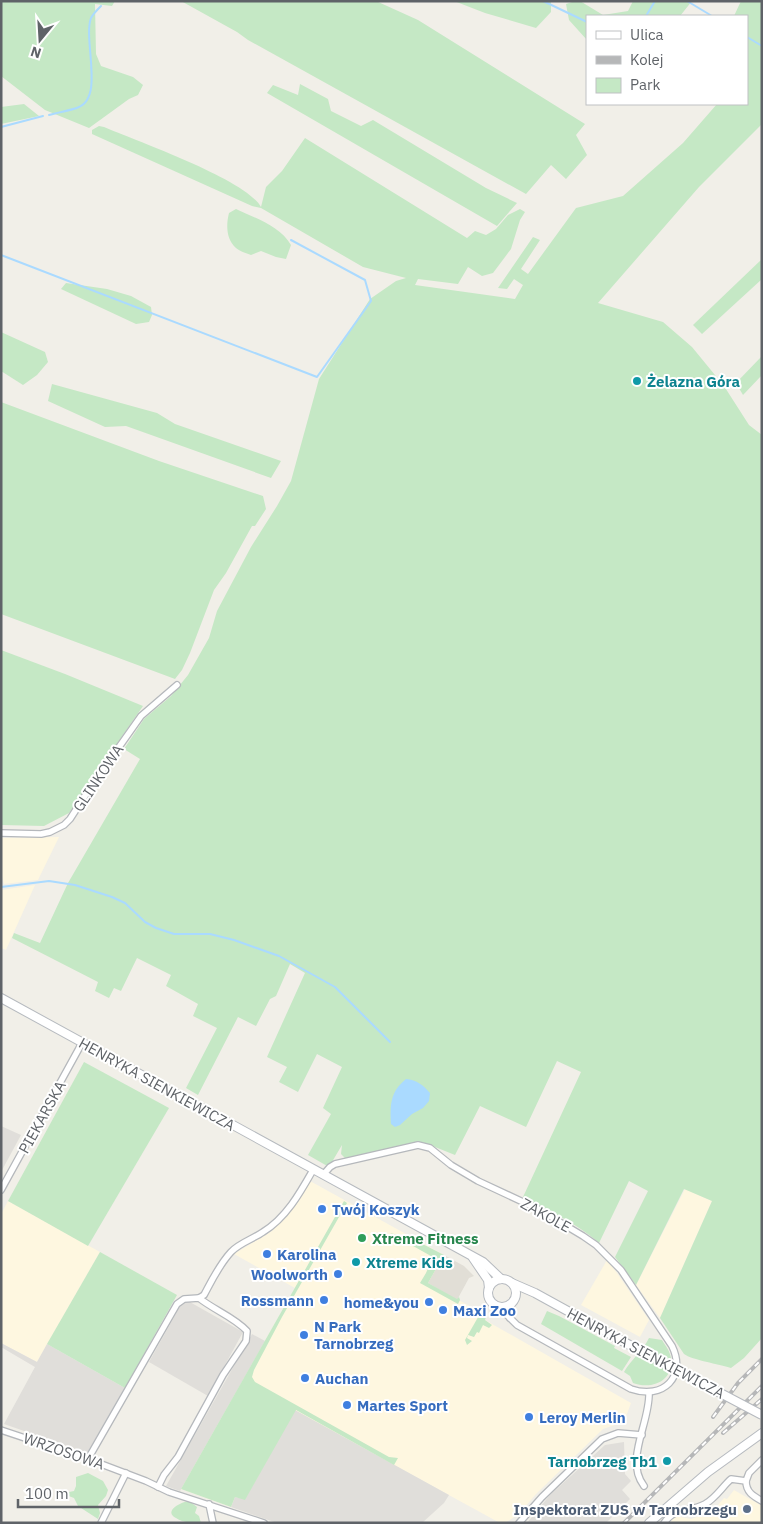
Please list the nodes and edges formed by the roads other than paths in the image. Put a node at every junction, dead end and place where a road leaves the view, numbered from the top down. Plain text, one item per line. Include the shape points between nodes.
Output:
1 (177, 685) dead end
2 (1, 833) edge
3 (1, 998) edge
4 (82, 1043) junction
5 (313, 1170) junction
6 (323, 1175) junction
7 (1, 1190) edge
8 (472, 1256) junction
9 (501, 1279) junction
10 (512, 1283) junction
11 (489, 1288) junction
12 (530, 1290) junction
13 (516, 1297) junction
14 (199, 1298) junction
15 (511, 1304) junction
16 (499, 1307) junction
17 (510, 1318) junction
18 (649, 1393) junction
19 (762, 1416) edge
20 (1, 1430) edge
21 (762, 1433) edge
22 (642, 1435) junction
23 (88, 1459) junction
24 (762, 1460) edge
25 (126, 1473) junction
26 (746, 1481) junction
27 (644, 1486) dead end
28 (158, 1487) junction
29 (762, 1501) edge
30 (210, 1504) junction
31 (101, 1523) edge
32 (213, 1523) edge
33 (264, 1523) edge
34 (519, 1523) edge
35 (649, 1523) edge
36 (664, 1523) edge

1 - 2 street, GLINKOWA via 141,716 64,825 41,834
3 - 4 main road, HENRYKA SIENKIEWICZA
4 - 5 main road, HENRYKA SIENKIEWICZA
4 - 7 street, PIEKARSKA
5 - 6 main road, HENRYKA SIENKIEWICZA
5 - 14 street via 297,1198 276,1222 233,1250
6 - 8 main road, HENRYKA SIENKIEWICZA
6 - 18 street, ZAKOLE via 335,1164 424,1146 463,1173 538,1209 583,1236 621,1270 675,1352 676,1374 664,1388
8 - 9 main road, HENRYKA SIENKIEWICZA
8 - 11 main road, HENRYKA SIENKIEWICZA
9 - 10 main road
9 - 11 main road
10 - 12 main road, HENRYKA SIENKIEWICZA
10 - 13 main road
11 - 16 main road via 490,1300
12 - 13 main road
12 - 19 main road, HENRYKA SIENKIEWICZA, bridge
13 - 15 main road
14 - 23 street via 184,1299 177,1304
14 - 28 street via 239,1322 247,1331 246,1341
15 - 16 main road
15 - 17 street
16 - 17 street
17 - 18 street via 625,1386
18 - 22 street
20 - 23 street, WRZOSOWA
21 - 35 main road via 708,1472
22 - 27 street via 636,1468
22 - 34 street via 618,1433 602,1440
23 - 25 street, WRZOSOWA
24 - 26 street
25 - 28 street, WRZOSOWA
25 - 31 street, WRZOSOWA
26 - 29 street via 751,1495
26 - 36 street via 731,1479 707,1503 676,1511
28 - 30 street, WRZOSOWA
30 - 32 street
30 - 33 street, WRZOSOWA

